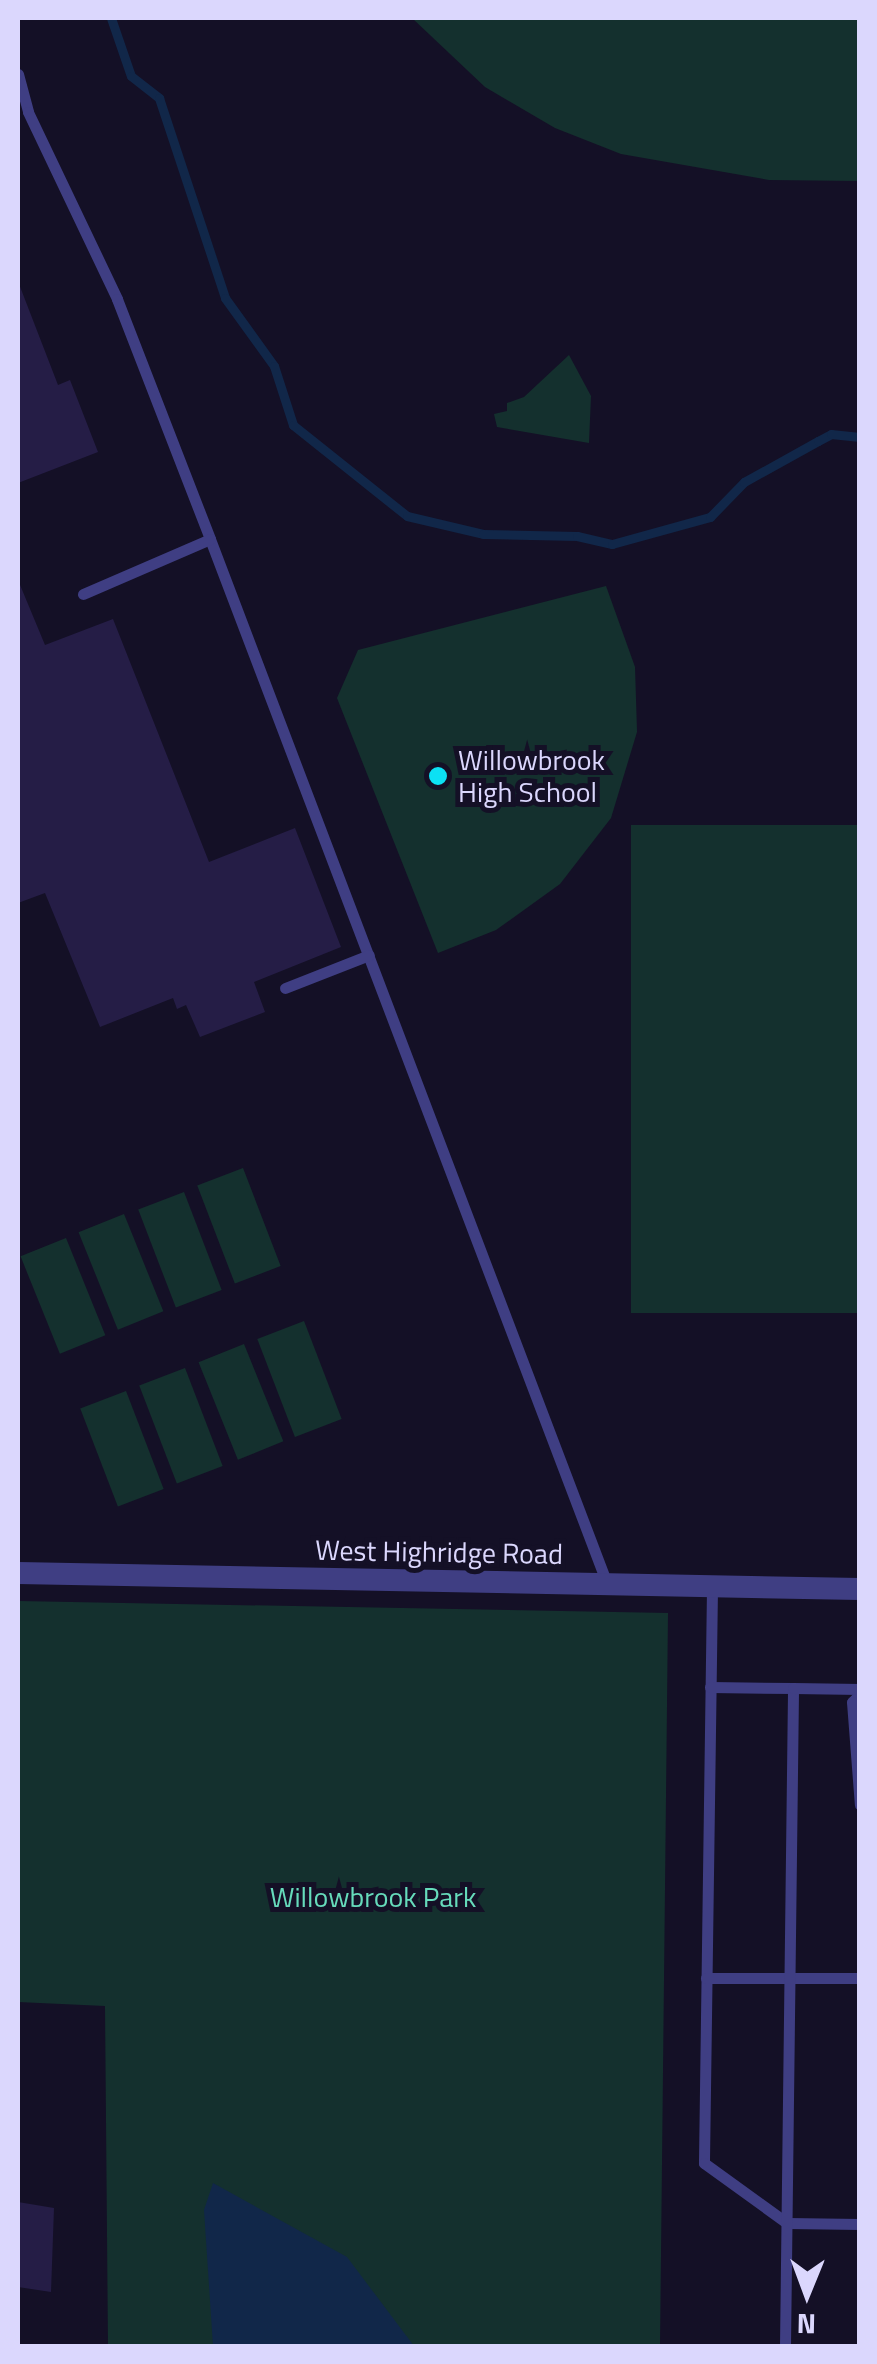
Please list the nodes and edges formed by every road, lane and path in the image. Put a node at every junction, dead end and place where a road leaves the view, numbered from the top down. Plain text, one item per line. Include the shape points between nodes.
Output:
1 (18, 74) edge
2 (23, 113) edge
3 (210, 538) junction
4 (83, 594) dead end
5 (369, 955) junction
6 (284, 988) dead end
7 (18, 1574) edge
8 (608, 1586) junction
9 (712, 1588) junction
10 (860, 1589) edge
11 (710, 1687) junction
12 (793, 1688) junction
13 (860, 1692) edge
14 (860, 1805) edge
15 (706, 1978) junction
16 (790, 1978) junction
17 (860, 1978) edge
18 (786, 2224) junction
19 (860, 2224) edge
20 (785, 2346) edge

1 - 2 lane
2 - 3 lane via 117,299
3 - 4 lane
3 - 5 lane
5 - 6 lane
5 - 8 lane
7 - 8 street, West Highridge Road
8 - 9 street, West Highridge Road
9 - 10 street, West Highridge Road
9 - 11 lane
11 - 12 lane
11 - 15 lane
12 - 13 lane
12 - 16 lane
13 - 14 lane via 852,1702
15 - 16 lane
15 - 18 lane via 704,2163
16 - 17 lane
16 - 18 lane
18 - 19 lane
18 - 20 lane

